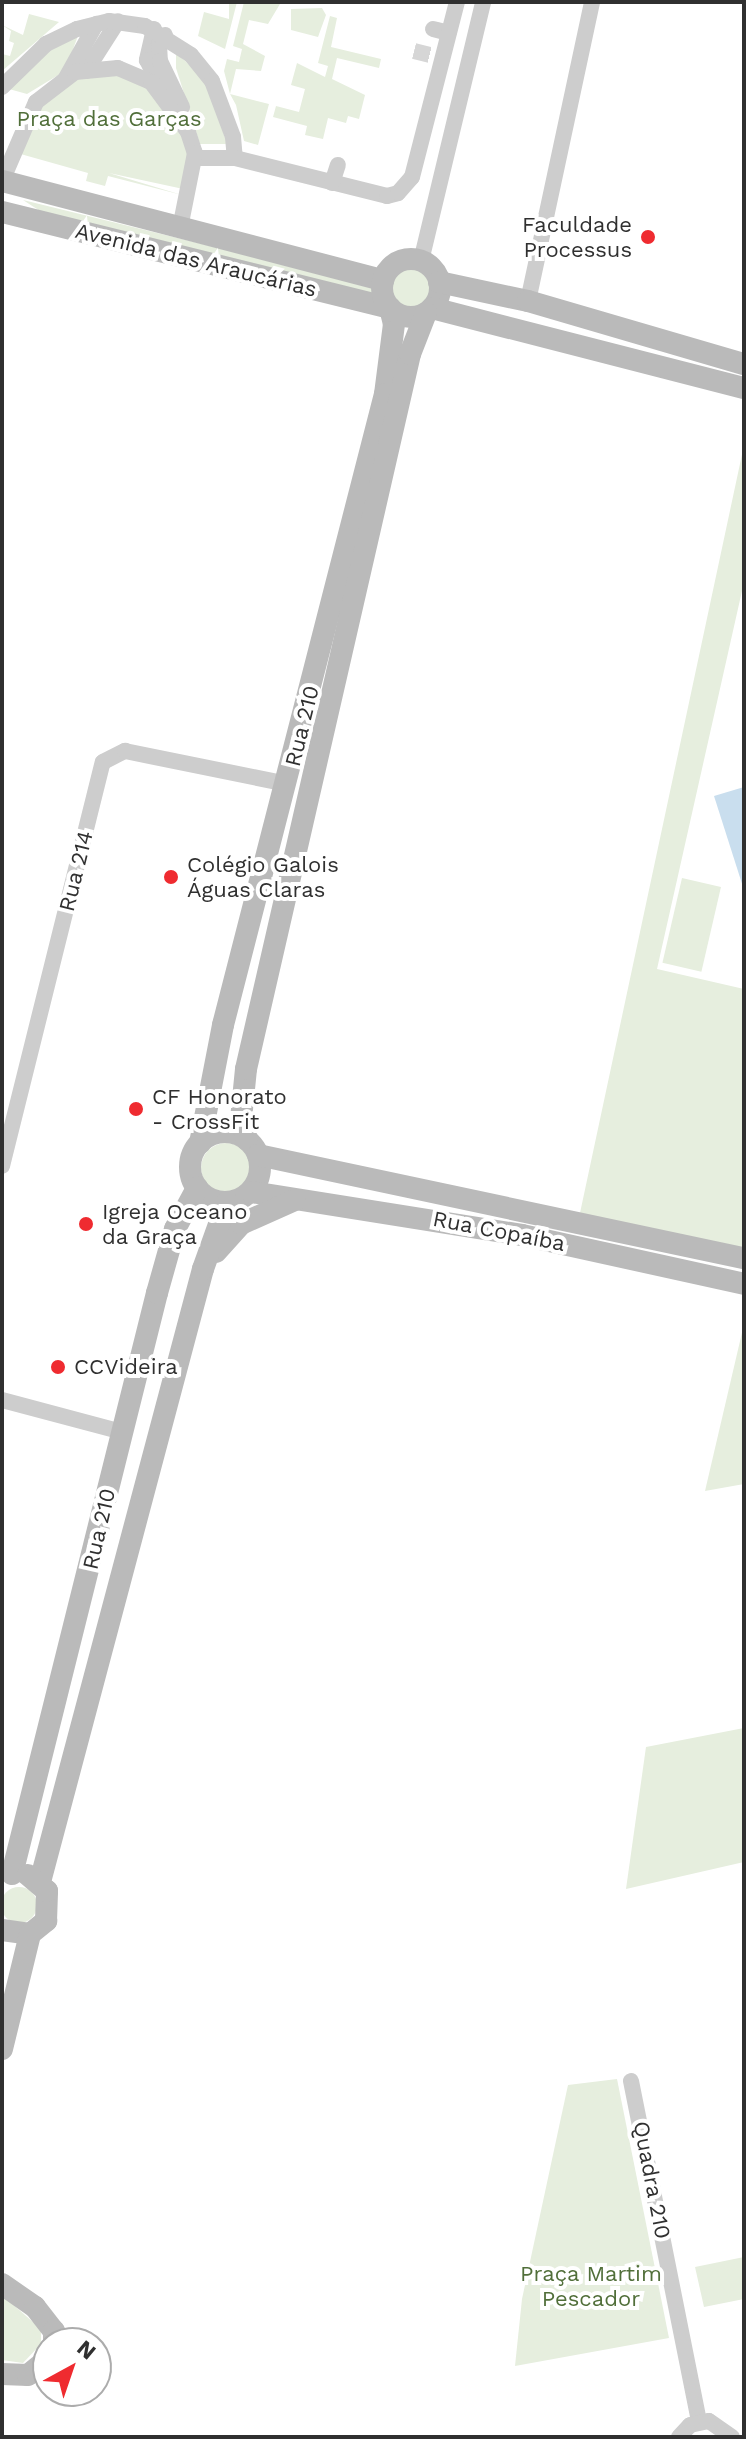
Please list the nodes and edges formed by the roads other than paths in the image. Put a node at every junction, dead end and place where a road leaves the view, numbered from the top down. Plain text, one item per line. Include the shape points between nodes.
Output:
1 (457, 2) edge
2 (483, 2) edge
3 (592, 2) edge
4 (108, 22) junction
5 (165, 35) junction
6 (76, 74) junction
7 (2, 87) edge
8 (171, 103) junction
9 (191, 140) junction
10 (195, 158) junction
11 (235, 158) junction
12 (342, 166) dead end
13 (2, 181) edge
14 (337, 184) junction
15 (2, 212) edge
16 (180, 228) junction
17 (421, 261) junction
18 (383, 280) junction
19 (439, 282) junction
20 (528, 301) junction
21 (390, 308) junction
22 (429, 311) junction
23 (714, 357) junction
24 (744, 364) edge
25 (707, 379) junction
26 (744, 388) edge
27 (287, 784) junction
28 (246, 1069) junction
29 (200, 1143) junction
30 (253, 1148) junction
31 (299, 1163) junction
32 (2, 1166) edge
33 (197, 1188) junction
34 (251, 1192) junction
35 (301, 1198) junction
36 (227, 1202) junction
37 (595, 1238) junction
38 (744, 1258) edge
39 (203, 1269) junction
40 (744, 1284) edge
41 (2, 1400) edge
42 (122, 1432) junction
43 (7, 1877) edge
44 (40, 1882) junction
45 (2, 1930) edge
46 (30, 1934) junction
47 (2, 2049) edge
48 (631, 2081) dead end
49 (2, 2284) edge
50 (51, 2327) edge
51 (32, 2372) edge
52 (2, 2374) edge
53 (699, 2421) junction
54 (729, 2433) edge
55 (744, 2434) edge
56 (679, 2437) edge

1 - 14 street via 440,36 406,187 387,196
2 - 17 street
3 - 20 street
4 - 5 street
4 - 6 street
4 - 7 street via 46,44
5 - 8 street via 146,48 149,70
5 - 9 street via 172,68 166,75 195,134
5 - 11 street via 212,81
6 - 8 street via 126,70 151,82
6 - 13 street via 36,102
8 - 9 street
9 - 10 street
10 - 11 street
10 - 16 street
11 - 14 street
12 - 14 street
13 - 16 main road, Avenida das Araucárias
15 - 21 main road, Avenida das Araucárias
16 - 18 main road, Avenida das Araucárias
17 - 18 main road via 393,265
17 - 19 main road
18 - 21 main road
19 - 20 main road
19 - 22 main road
20 - 23 main road
21 - 22 main road via 407,317
21 - 27 main road, Rua 210 via 394,352 388,382
22 - 25 main road
22 - 28 main road, Rua 210 via 410,354
23 - 24 main road
23 - 25 main road via 716,370
25 - 26 main road
27 - 29 main road, Rua 210 via 207,1091
27 - 32 street, Rua 214 via 125,751 103,762
28 - 30 main road, Rua 210 via 241,1119
28 - 31 main road via 258,1130
29 - 30 main road via 223,1132
29 - 33 main road via 190,1165
30 - 31 main road, Rua Copaíba
30 - 34 main road via 260,1174
31 - 37 main road, Rua Copaíba via 531,1213
33 - 36 main road
33 - 42 main road, Rua 210 via 175,1229
34 - 35 main road, Rua Copaíba
34 - 36 main road
35 - 37 main road, Rua Copaíba via 522,1235
35 - 39 main road via 241,1224
36 - 39 main road, Rua 210
37 - 38 main road, Rua Copaíba
37 - 40 main road, Rua Copaíba
39 - 44 main road, Rua 210
41 - 42 street
42 - 43 main road, Rua 210
43 - 44 main road
44 - 46 main road via 50,1911
45 - 46 main road
46 - 47 main road
48 - 53 street, Quadra 210
49 - 50 main road via 35,2307
51 - 52 main road
53 - 54 street
53 - 56 street
54 - 55 street

